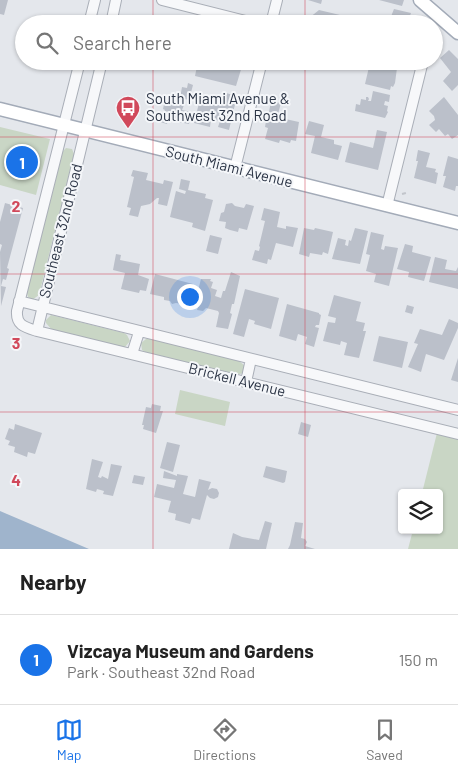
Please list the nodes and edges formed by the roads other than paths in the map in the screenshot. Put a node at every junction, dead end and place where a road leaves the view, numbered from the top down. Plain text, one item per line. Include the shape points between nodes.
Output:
1 (94, 0) edge
2 (116, 0) edge
3 (162, 0) edge
4 (277, 0) edge
5 (420, 0) edge
6 (91, 15) edge
7 (113, 15) edge
8 (221, 15) edge
9 (274, 15) edge
10 (431, 15) edge
11 (443, 24) edge
12 (458, 33) edge
13 (78, 70) edge
14 (100, 70) edge
15 (260, 70) edge
16 (421, 70) edge
17 (0, 109) edge
18 (64, 126) junction
19 (85, 131) junction
20 (235, 168) junction
21 (387, 206) junction
22 (458, 223) edge
23 (19, 301) junction
24 (42, 307) junction
25 (18, 322) joint
26 (37, 331) junction
27 (139, 332) junction
28 (132, 354) junction
29 (251, 359) junction
30 (246, 382) junction
31 (458, 410) edge
32 (458, 434) edge

1 - 6 street
2 - 7 street
3 - 8 street
4 - 9 street
5 - 10 main road
11 - 12 main road
13 - 18 street, Southeast 32nd Road
14 - 19 street, Southeast 32nd Road
15 - 20 street
16 - 21 street
17 - 18 main road, South Miami Avenue
18 - 19 main road, South Miami Avenue
18 - 23 street, Southeast 32nd Road
19 - 20 main road, South Miami Avenue
19 - 24 street, Southeast 32nd Road
20 - 21 main road, South Miami Avenue
21 - 22 main road, South Miami Avenue
23 - 24 street, Brickell Avenue
23 - 25 street, Southeast 32nd Road
24 - 26 street, Southeast 32nd Road
24 - 27 street, Brickell Avenue
25 - 26 street, Brickell Avenue
26 - 28 street, Brickell Avenue
27 - 28 street
27 - 29 street, Brickell Avenue
28 - 30 street, Brickell Avenue
29 - 30 street
29 - 31 street, Brickell Avenue
30 - 32 street, Brickell Avenue

